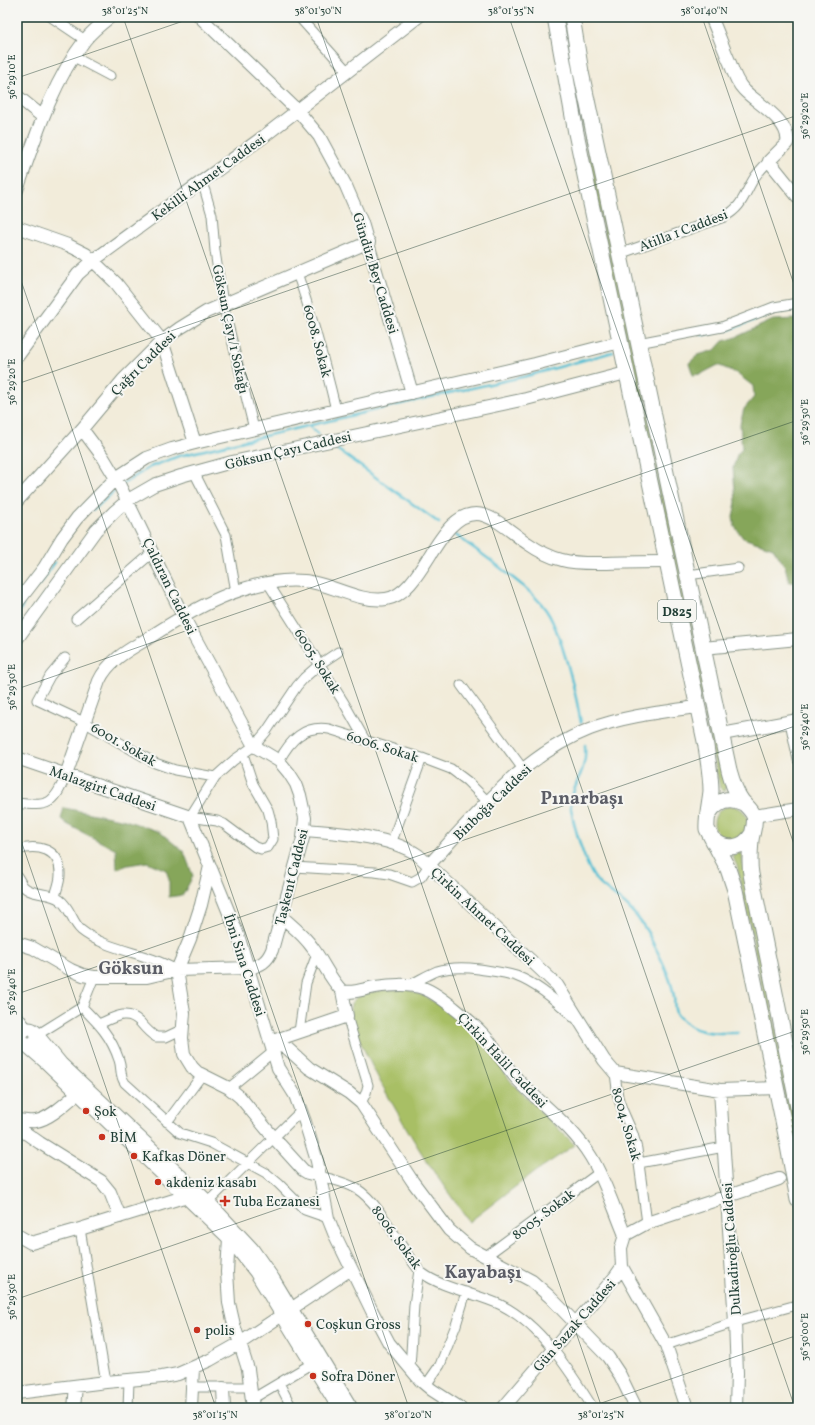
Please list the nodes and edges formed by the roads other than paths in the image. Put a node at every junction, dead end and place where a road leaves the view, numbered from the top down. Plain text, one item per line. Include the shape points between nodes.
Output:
1 (51, 17) edge
2 (110, 17) edge
3 (200, 17) edge
4 (298, 17) edge
5 (555, 17) edge
6 (572, 17) edge
7 (711, 17) edge
8 (410, 19) edge
9 (85, 40) junction
10 (74, 57) junction
11 (348, 72) junction
12 (110, 76) dead end
13 (17, 96) edge
14 (298, 111) junction
15 (43, 117) junction
16 (769, 161) junction
17 (201, 182) junction
18 (17, 190) edge
19 (798, 197) edge
20 (17, 227) edge
21 (369, 242) junction
22 (619, 254) junction
23 (94, 260) junction
24 (297, 273) junction
25 (798, 303) edge
26 (223, 304) junction
27 (162, 341) junction
28 (620, 342) junction
29 (638, 343) junction
30 (17, 357) edge
31 (626, 373) junction
32 (412, 393) junction
33 (336, 410) junction
34 (82, 429) junction
35 (254, 429) junction
36 (195, 443) junction
37 (194, 472) junction
38 (117, 480) junction
39 (126, 497) junction
40 (17, 501) edge
41 (153, 552) junction
42 (666, 562) junction
43 (738, 568) dead end
44 (688, 575) junction
45 (268, 583) junction
46 (236, 592) junction
47 (17, 603) edge
48 (183, 616) junction
49 (76, 619) dead end
50 (17, 639) edge
51 (798, 639) edge
52 (703, 648) junction
53 (338, 652) dead end
54 (66, 658) dead end
55 (320, 664) junction
56 (461, 685) dead end
57 (697, 707) junction
58 (794, 721) edge
59 (84, 722) junction
60 (722, 734) junction
61 (365, 740) junction
62 (254, 746) junction
63 (243, 754) junction
64 (17, 758) edge
65 (422, 758) junction
66 (798, 760) edge
67 (279, 761) junction
68 (523, 769) junction
69 (66, 775) junction
70 (215, 777) junction
71 (488, 802) junction
72 (17, 803) edge
73 (743, 803) junction
74 (798, 809) edge
75 (709, 813) junction
76 (754, 816) junction
77 (190, 817) junction
78 (304, 830) junction
79 (752, 834) junction
80 (712, 838) junction
81 (391, 844) junction
82 (17, 850) edge
83 (429, 865) junction
84 (210, 866) junction
85 (294, 867) junction
86 (17, 876) edge
87 (55, 896) junction
88 (281, 916) junction
89 (17, 943) edge
90 (317, 954) junction
91 (249, 968) junction
92 (177, 970) junction
93 (94, 977) junction
94 (409, 985) junction
95 (342, 991) junction
96 (82, 1007) junction
97 (347, 1016) junction
98 (17, 1018) edge
99 (99, 1024) junction
100 (583, 1026) junction
101 (183, 1029) junction
102 (299, 1032) junction
103 (25, 1037) edge
104 (271, 1047) junction
105 (794, 1062) edge
106 (615, 1073) junction
107 (202, 1075) junction
108 (229, 1088) junction
109 (776, 1088) junction
110 (720, 1090) junction
111 (78, 1093) junction
112 (361, 1103) junction
113 (798, 1107) edge
114 (301, 1111) junction
115 (17, 1120) edge
116 (168, 1122) junction
117 (17, 1126) edge
118 (274, 1138) junction
119 (724, 1147) junction
120 (248, 1163) junction
121 (639, 1164) junction
122 (600, 1172) junction
123 (320, 1176) junction
124 (779, 1179) dead end
125 (728, 1195) junction
126 (187, 1196) junction
127 (798, 1200) edge
128 (208, 1202) junction
129 (120, 1217) junction
130 (328, 1218) junction
131 (647, 1222) junction
132 (80, 1229) junction
133 (625, 1235) junction
134 (17, 1236) edge
135 (229, 1238) junction
136 (31, 1243) junction
137 (17, 1246) edge
138 (486, 1256) junction
139 (622, 1266) junction
140 (351, 1269) junction
141 (419, 1270) junction
142 (466, 1292) junction
143 (793, 1306) dead end
144 (287, 1312) junction
145 (735, 1322) junction
146 (576, 1324) junction
147 (240, 1343) junction
148 (666, 1345) junction
149 (553, 1350) junction
150 (311, 1364) junction
151 (193, 1368) junction
152 (410, 1368) junction
153 (129, 1381) junction
154 (106, 1382) junction
155 (279, 1383) junction
156 (426, 1385) junction
157 (76, 1386) junction
158 (192, 1387) junction
159 (223, 1388) junction
160 (17, 1393) edge
161 (252, 1398) edge
162 (74, 1408) edge
163 (128, 1408) edge
164 (191, 1408) edge
165 (224, 1408) edge
166 (292, 1408) edge
167 (339, 1408) edge
168 (351, 1408) edge
169 (460, 1408) edge
170 (503, 1408) edge
171 (593, 1408) edge
172 (636, 1408) edge
173 (687, 1408) edge
174 (736, 1408) edge

1 - 9 street
2 - 9 street
3 - 14 street, Gündüz Bey Caddesi
4 - 11 street
5 - 28 highway, D825 via 576,133
6 - 22 highway, D825
7 - 16 street via 741,88 772,113 787,136 787,143
8 - 11 street, Kekilli Ahmet Caddesi
9 - 10 street
10 - 12 street
10 - 15 street
11 - 14 street, Kekilli Ahmet Caddesi
13 - 15 street
14 - 17 street, Kekilli Ahmet Caddesi
14 - 21 street, Gündüz Bey Caddesi via 319,136 356,207
15 - 18 street
16 - 19 street
16 - 22 street, Atilla 1 Caddesi via 737,209 731,213
17 - 23 street, Kekilli Ahmet Caddesi
17 - 26 street, Göksun Çayı/1 Sokağı via 212,215
20 - 23 street via 73,247
21 - 24 street, Çağrı Caddesi
21 - 32 street, Gündüz Bey Caddesi
22 - 29 highway, D825
23 - 27 street via 116,283
23 - 30 street, Kekilli Ahmet Caddesi via 78,274
24 - 26 street, Çağrı Caddesi
24 - 33 street, 6008. Sokak via 318,339
25 - 29 street via 774,307 722,327
26 - 27 street, Çağrı Caddesi via 193,319
26 - 35 street, Göksun Çayı/1 Sokağı
27 - 34 street, Çağrı Caddesi via 123,380
27 - 36 street
28 - 31 highway, D825
28 - 32 street, Göksun Çayı Caddesi
29 - 44 highway, D825
31 - 37 street, Göksun Çayı Caddesi via 526,399
31 - 42 highway, D825
32 - 33 street, Göksun Çayı Caddesi
33 - 35 street, Göksun Çayı Caddesi
34 - 38 street, Çaldıran Caddesi
34 - 40 street, Çağrı Caddesi
35 - 36 street, Göksun Çayı Caddesi
36 - 38 street, Göksun Çayı Caddesi via 147,458 131,467
37 - 39 street, Göksun Çayı Caddesi via 169,479
37 - 46 street via 226,535
38 - 39 street, Çaldıran Caddesi
38 - 47 street, Göksun Çayı Caddesi via 72,524 44,568
39 - 41 street, Çaldıran Caddesi
39 - 50 street, Göksun Çayı Caddesi via 88,541
41 - 48 street, Çaldıran Caddesi
41 - 49 street
42 - 45 street via 584,563 562,560 537,550 493,520 475,514 463,518 451,527 406,588 392,597 365,598 305,581
42 - 57 highway, D825
43 - 44 street
44 - 52 highway, D825
45 - 46 street
45 - 55 street, 6005. Sokak
46 - 48 street
48 - 59 street via 108,666 99,681
48 - 62 street, Çaldıran Caddesi
51 - 52 street
52 - 60 highway, D825
53 - 55 street
54 - 59 street, 6001. Sokak via 50,676 37,700
55 - 61 street, 6005. Sokak
55 - 62 street via 297,686
56 - 68 street
57 - 68 street, Binboğa Caddesi via 626,718 589,729 556,746
57 - 75 highway, D825 via 710,769
58 - 60 street
58 - 66 street
59 - 69 street
59 - 70 street, 6001. Sokak via 155,763 180,771
60 - 73 highway, D825 via 732,780
61 - 65 street, 6006. Sokak
61 - 67 street, 6006. Sokak via 329,728 314,728 292,742
62 - 63 street
62 - 67 street, Taşkent Caddesi
63 - 70 street
63 - 77 street via 253,784 268,810 271,821 273,839 268,848 255,847 217,821
64 - 69 street, Malazgirt Caddesi
65 - 71 street, 6006. Sokak via 459,774
65 - 81 street
67 - 78 street, Taşkent Caddesi via 296,784 300,795 305,818
68 - 71 street, Binboğa Caddesi
69 - 72 street via 56,797 52,800 40,805
69 - 77 street, Malazgirt Caddesi
70 - 77 street
71 - 83 street, Binboğa Caddesi
73 - 75 highway via 733,799 721,801
73 - 76 highway, D825
74 - 76 street
75 - 80 highway, D825 via 707,828
76 - 79 highway
77 - 84 street, İbni Sina Caddesi
78 - 81 street, Çirkin Ahmet Caddesi via 348,834
78 - 85 street, Taşkent Caddesi
79 - 80 highway via 743,844 732,847 721,845
79 - 105 highway via 751,874
80 - 109 highway, D825 via 732,879
81 - 83 street, Çirkin Ahmet Caddesi via 411,851
82 - 87 street via 39,848 48,850 53,855 60,869
83 - 85 street via 421,877 412,882 375,872
83 - 100 street, Çirkin Ahmet Caddesi via 550,978
84 - 91 street, İbni Sina Caddesi
84 - 92 street via 201,905
85 - 88 street, Taşkent Caddesi
86 - 87 street via 28,890
87 - 92 street via 62,900 81,929 88,934
88 - 90 street via 306,938
88 - 91 street, Taşkent Caddesi via 269,957 260,965
89 - 93 street via 33,948 71,970
90 - 95 street
90 - 102 street via 306,982
91 - 92 street
91 - 104 street, İbni Sina Caddesi
92 - 93 street via 147,977
92 - 101 street via 184,1013
93 - 96 street
94 - 95 street, Çirkin Halil Caddesi
94 - 100 street via 436,972 456,968 505,974 537,987
94 - 122 street, Çirkin Halil Caddesi via 430,991 481,1032 519,1081 573,1133
95 - 97 street
96 - 99 street
96 - 103 street
97 - 102 street
97 - 112 street via 368,1085
98 - 103 street
99 - 101 street via 123,1014 135,1018 156,1037 166,1037
99 - 116 street via 115,1048 121,1078
100 - 106 street, Çirkin Ahmet Caddesi
101 - 107 street via 184,1054 192,1067
102 - 104 street
103 - 111 main road
103 - 128 main road via 61,1064
104 - 108 street
104 - 112 street via 288,1049 309,1068
104 - 114 street, İbni Sina Caddesi via 278,1068
105 - 113 highway
106 - 110 street
106 - 121 street, 8004. Sokak via 618,1097 636,1141
107 - 108 street
107 - 116 street
108 - 118 street
109 - 110 street
109 - 127 highway, D825
110 - 119 street, Dulkadiroğlu Caddesi
111 - 115 street via 42,1119
111 - 126 main road
112 - 138 street via 413,1182 449,1230 463,1243
114 - 118 street
114 - 123 street, İbni Sina Caddesi
116 - 120 street via 180,1134 211,1142
117 - 129 street via 101,1181 110,1192
118 - 120 street
118 - 123 street via 303,1170
119 - 121 street
119 - 125 street, Dulkadiroğlu Caddesi
120 - 128 street
120 - 130 street via 274,1180 305,1210
121 - 131 street, 8004. Sokak
122 - 133 street, Çirkin Halil Caddesi
122 - 138 street, 8005. Sokak
123 - 130 street, İbni Sina Caddesi
123 - 141 street, 8006. Sokak via 342,1182 364,1195
124 - 125 street
125 - 131 street
125 - 145 street, Dulkadiroğlu Caddesi
126 - 129 street
126 - 135 main road
128 - 144 main road via 256,1254
129 - 132 street
130 - 140 street, İbni Sina Caddesi
131 - 133 street
132 - 136 street
132 - 154 street
133 - 139 street, Gün Sazak Caddesi via 621,1248
134 - 136 street
135 - 144 main road
135 - 147 street via 227,1289
136 - 137 street
138 - 146 street via 532,1281
139 - 146 street, Gün Sazak Caddesi
139 - 148 street
140 - 144 street
140 - 152 street, İbni Sina Caddesi via 389,1343
141 - 142 street, 8006. Sokak via 432,1279
141 - 152 street
142 - 149 street, 8006. Sokak via 500,1305 518,1316
142 - 156 street via 440,1365
143 - 145 street
144 - 147 street
144 - 150 main road
144 - 168 main road
145 - 148 street
145 - 174 street, Dulkadiroğlu Caddesi via 738,1373
146 - 149 street, Gün Sazak Caddesi
146 - 172 street via 614,1365
147 - 151 street
147 - 161 street via 248,1369
148 - 173 street
149 - 170 street, Gün Sazak Caddesi
149 - 171 street, 8006. Sokak
150 - 155 street
150 - 167 main road
151 - 153 street via 170,1376
151 - 158 street
152 - 156 street, İbni Sina Caddesi
153 - 154 street
153 - 163 street
154 - 157 street
155 - 161 street
155 - 166 street
156 - 169 street, İbni Sina Caddesi
157 - 160 street
157 - 162 street
158 - 159 street
158 - 164 street
159 - 161 street
159 - 165 street

